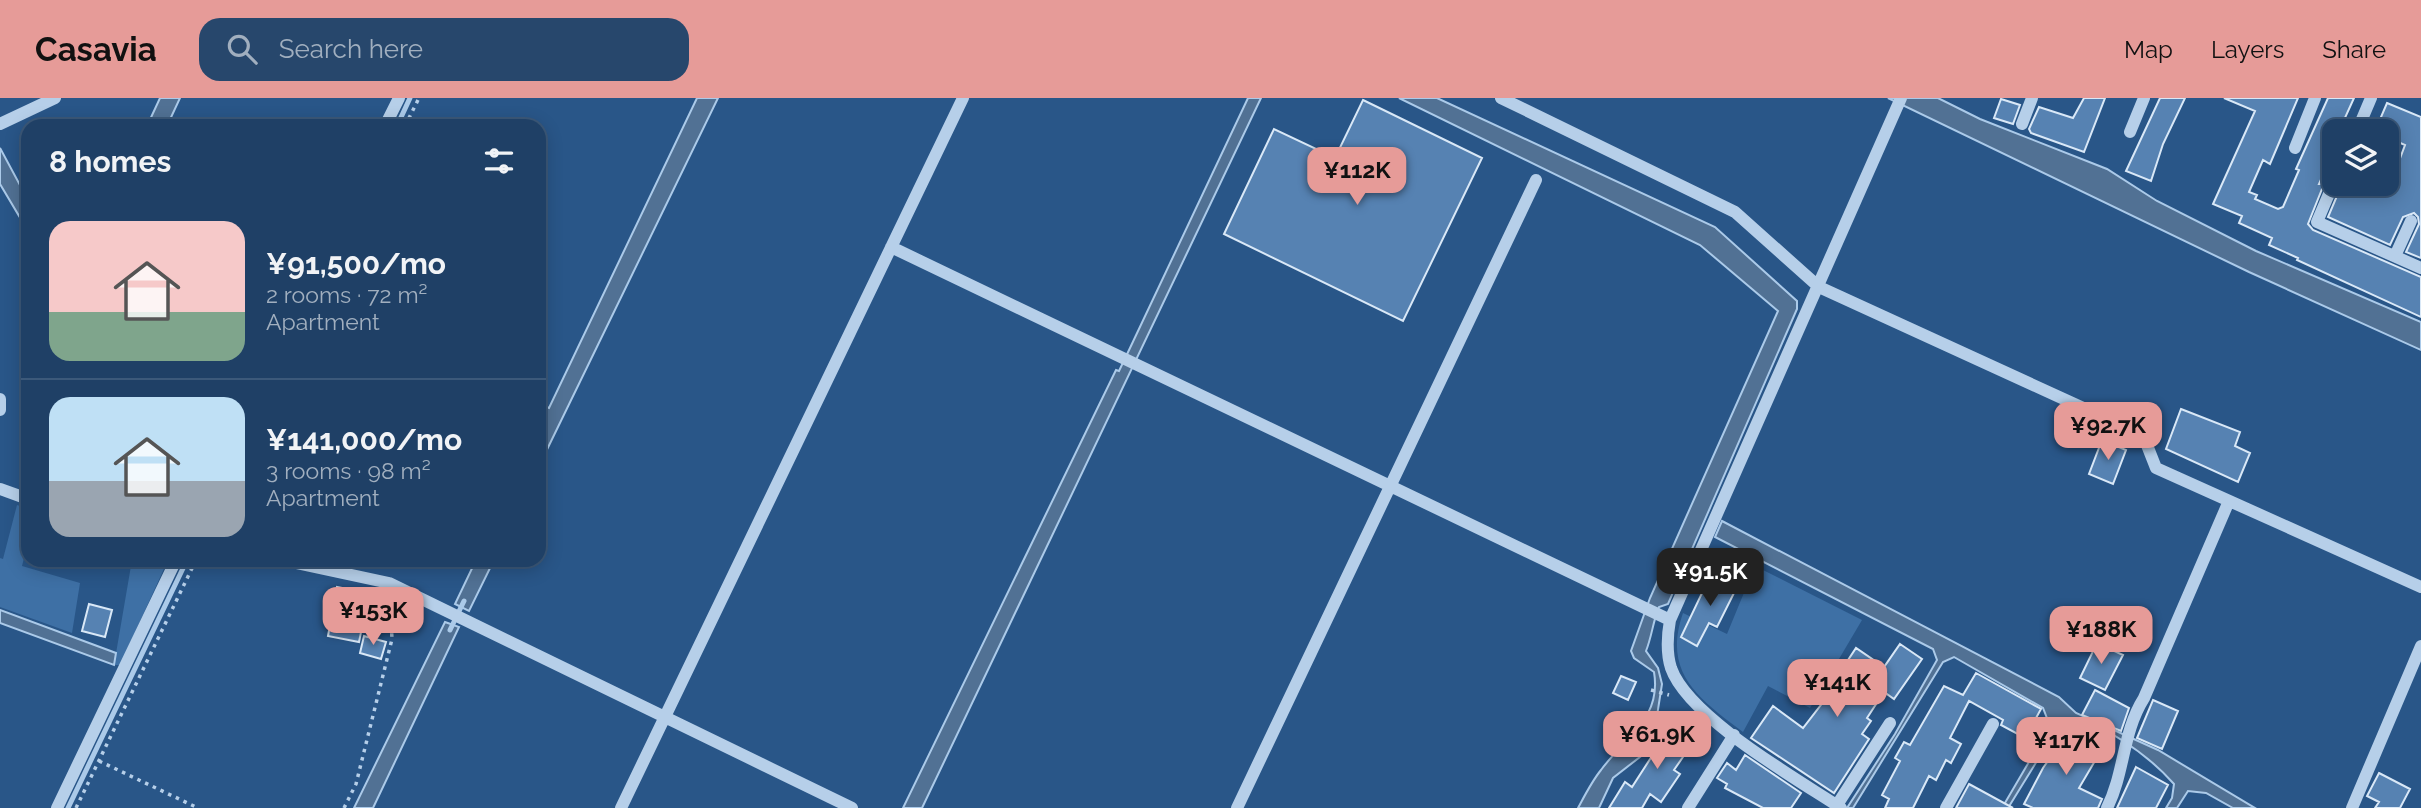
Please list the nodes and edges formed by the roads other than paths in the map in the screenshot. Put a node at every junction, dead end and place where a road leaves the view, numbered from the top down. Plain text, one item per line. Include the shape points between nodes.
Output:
1 (55, 98) edge
2 (399, 98) edge
3 (963, 98) edge
4 (1501, 98) edge
5 (2032, 98) edge
6 (2144, 98) edge
7 (2315, 98) edge
8 (2371, 98) edge
9 (1899, 103) edge
10 (388, 119) edge
11 (2362, 119) edge
12 (0, 124) edge
13 (2022, 124) dead end
14 (2130, 132) dead end
15 (2295, 148) dead end
16 (1536, 180) dead end
17 (2328, 196) edge
18 (2411, 221) dead end
19 (891, 247) junction
20 (2395, 256) junction
21 (2421, 268) edge
22 (1819, 287) junction
23 (0, 399) edge
24 (0, 410) edge
25 (1391, 486) junction
26 (0, 489) edge
27 (21, 496) edge
28 (2228, 501) junction
29 (173, 567) edge
30 (314, 567) edge
31 (2421, 587) edge
32 (1665, 617) junction
33 (2421, 646) edge
34 (665, 717) junction
35 (1890, 723) dead end
36 (1993, 724) dead end
37 (1734, 735) junction
38 (1839, 807) edge
39 (57, 808) edge
40 (621, 808) edge
41 (852, 808) edge
42 (1237, 808) edge
43 (1688, 808) edge
44 (1946, 808) edge
45 (2108, 808) edge
46 (2352, 808) edge

1 - 12 street
2 - 10 street
3 - 19 street
4 - 22 street via 1735,212
5 - 13 street
6 - 14 street
7 - 15 street
8 - 11 street
9 - 22 street
16 - 25 street
17 - 20 street via 2317,222
18 - 20 street
19 - 25 street
19 - 34 street
20 - 21 street
22 - 28 street via 2138,433 2157,468
22 - 32 street
23 - 24 street
25 - 32 street
25 - 42 street
26 - 27 street
28 - 31 street
28 - 45 street via 2125,739
29 - 39 street
30 - 34 street via 388,583
32 - 37 street via 1672,670 1693,704
33 - 46 street
34 - 40 street
34 - 41 street
35 - 38 street
36 - 44 street
37 - 38 street
37 - 43 street

